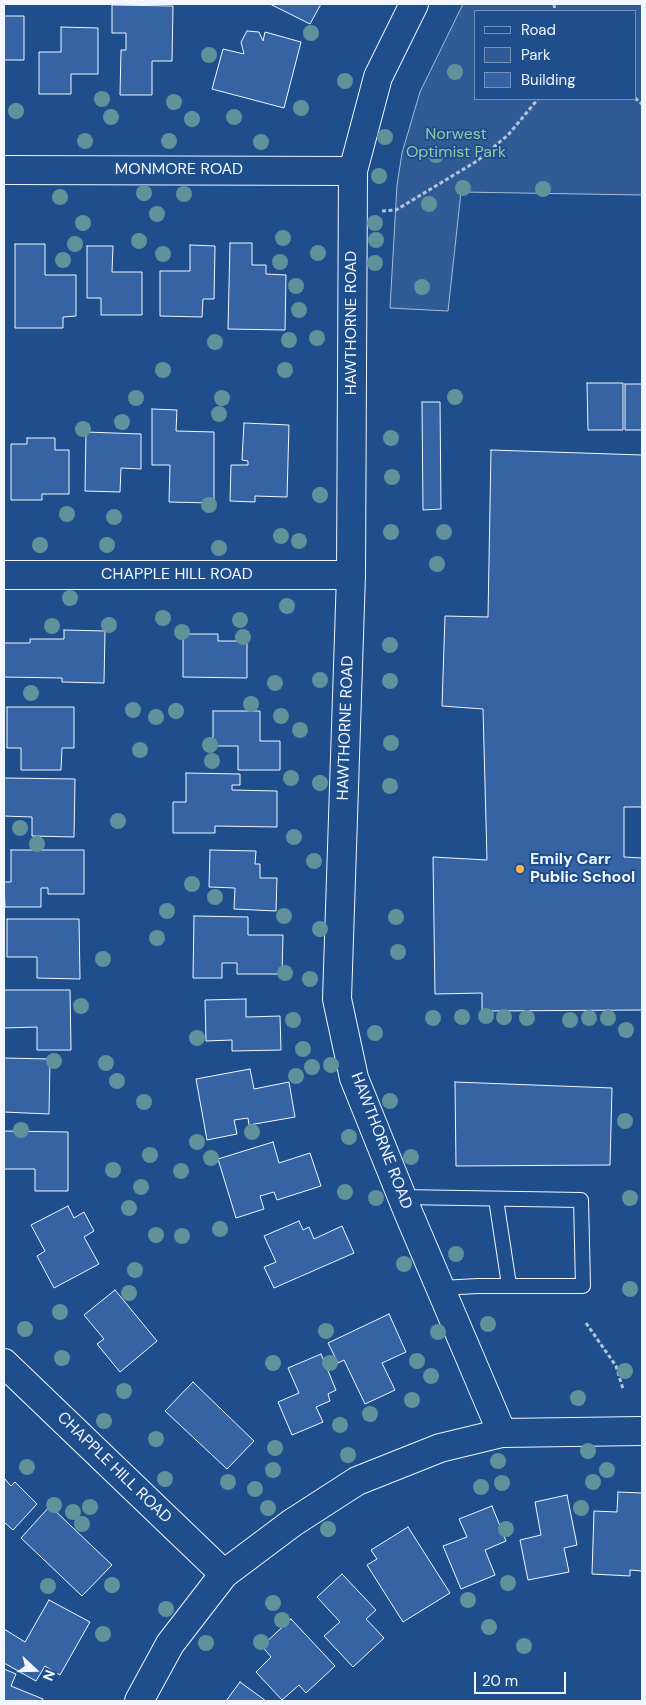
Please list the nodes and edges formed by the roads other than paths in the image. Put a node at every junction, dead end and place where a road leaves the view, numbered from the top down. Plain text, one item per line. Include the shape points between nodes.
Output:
1 (414, 4) edge
2 (4, 170) edge
3 (353, 171) junction
4 (4, 575) edge
5 (350, 575) junction
6 (402, 1198) junction
7 (496, 1199) junction
8 (509, 1286) junction
9 (440, 1288) junction
10 (4, 1363) edge
11 (642, 1431) edge
12 (502, 1433) junction
13 (224, 1574) junction
14 (138, 1701) edge

1 - 3 street, HAWTHORNE ROAD via 378,77
2 - 3 street, MONMORE ROAD
3 - 5 street, HAWTHORNE ROAD
4 - 5 street, CHAPPLE HILL ROAD
5 - 6 street, HAWTHORNE ROAD via 337,999 354,1078
6 - 7 lane
6 - 9 street, HAWTHORNE ROAD
7 - 8 lane
7 - 8 lane via 581,1200 582,1286
8 - 9 lane
9 - 12 street, HAWTHORNE ROAD
10 - 13 street, CHAPPLE HILL ROAD
11 - 12 street
12 - 13 street via 440,1448 357,1481 292,1523
13 - 14 street via 170,1644

